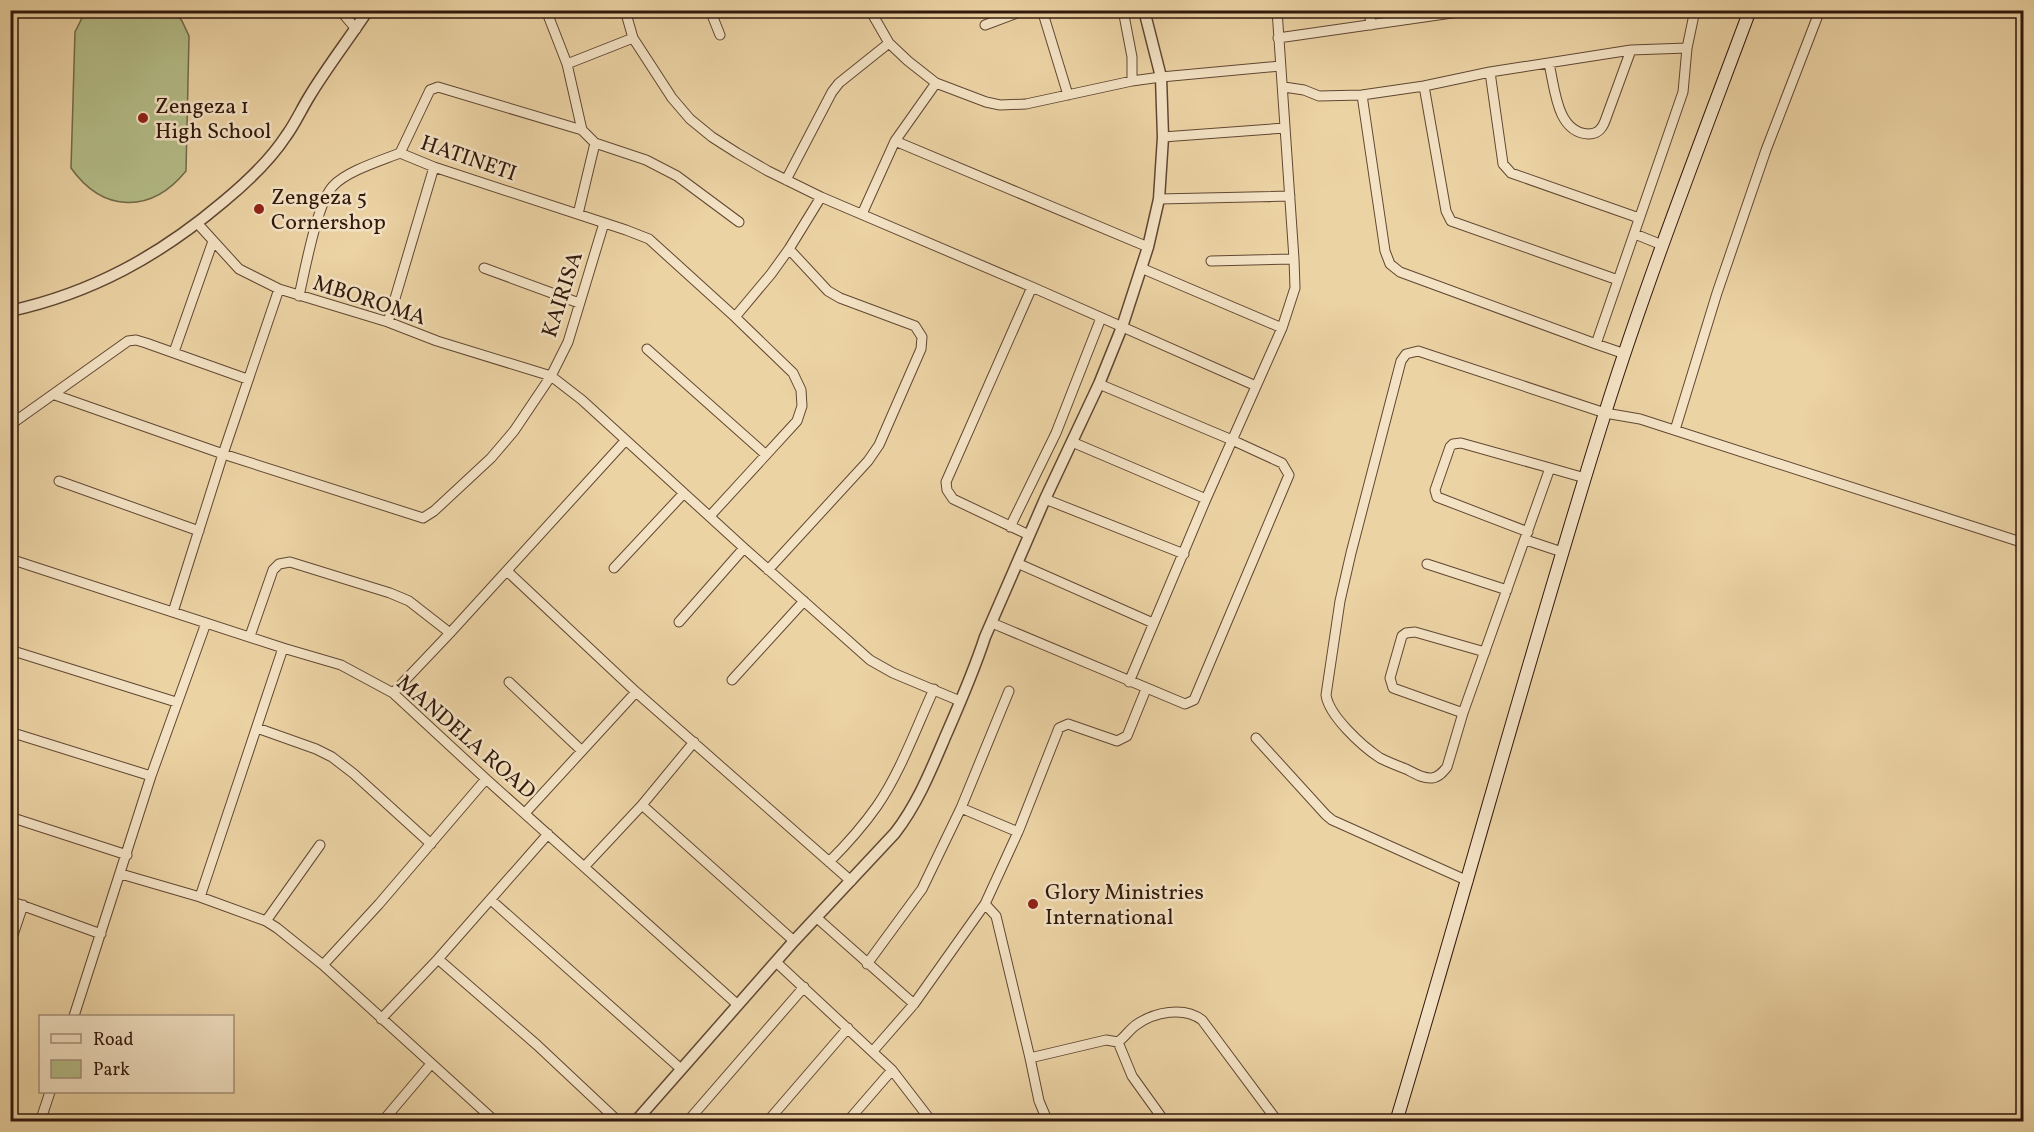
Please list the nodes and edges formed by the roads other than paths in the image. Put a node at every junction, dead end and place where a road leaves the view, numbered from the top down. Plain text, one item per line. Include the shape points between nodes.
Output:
1 (339, 10) edge
2 (368, 10) edge
3 (546, 10) edge
4 (625, 10) edge
5 (710, 10) edge
6 (870, 10) edge
7 (1024, 10) edge
8 (1042, 10) edge
9 (1123, 10) edge
10 (1144, 10) edge
11 (1277, 10) edge
12 (1369, 10) edge
13 (1473, 10) edge
14 (1695, 10) edge
15 (1750, 10) edge
16 (1820, 10) edge
17 (1371, 25) junction
18 (985, 26) dead end
19 (356, 28) junction
20 (720, 35) dead end
21 (633, 38) junction
22 (1278, 38) junction
23 (889, 43) junction
24 (1688, 48) junction
25 (1631, 50) junction
26 (567, 64) junction
27 (1550, 64) junction
28 (1280, 66) junction
29 (1490, 72) junction
30 (1161, 77) junction
31 (1132, 81) junction
32 (936, 83) junction
33 (1424, 86) junction
34 (1284, 87) junction
35 (1068, 95) junction
36 (1362, 95) junction
37 (1285, 128) junction
38 (582, 130) junction
39 (1163, 137) junction
40 (896, 141) junction
41 (595, 143) junction
42 (400, 153) junction
43 (434, 167) junction
44 (786, 180) junction
45 (1290, 196) junction
46 (821, 197) junction
47 (1159, 199) junction
48 (578, 214) junction
49 (862, 214) junction
50 (1639, 219) junction
51 (740, 222) dead end
52 (604, 223) junction
53 (198, 224) junction
54 (1635, 234) junction
55 (213, 241) junction
56 (1662, 245) junction
57 (1148, 248) junction
58 (789, 249) junction
59 (1294, 259) junction
60 (1211, 261) dead end
61 (484, 268) dead end
62 (1141, 268) junction
63 (1618, 280) junction
64 (1032, 287) junction
65 (279, 290) junction
66 (298, 296) junction
67 (579, 303) junction
68 (10, 311) edge
69 (735, 317) junction
70 (1101, 318) junction
71 (388, 322) junction
72 (1122, 327) junction
73 (1282, 328) junction
74 (1596, 344) junction
75 (646, 349) dead end
76 (174, 352) junction
77 (1625, 354) junction
78 (551, 376) junction
79 (247, 379) junction
80 (1099, 384) junction
81 (1256, 386) junction
82 (55, 394) junction
83 (1605, 413) junction
84 (10, 425) edge
85 (1675, 430) junction
86 (1232, 440) junction
87 (625, 441) junction
88 (1072, 442) junction
89 (223, 454) junction
90 (765, 454) junction
91 (1550, 468) junction
92 (1585, 478) junction
93 (59, 482) dead end
94 (684, 493) junction
95 (1045, 499) junction
96 (1206, 499) junction
97 (710, 516) junction
98 (1010, 527) junction
99 (199, 531) junction
100 (1029, 535) junction
101 (1527, 536) junction
102 (2024, 543) edge
103 (744, 548) junction
104 (1562, 552) junction
105 (1184, 554) junction
106 (10, 559) edge
107 (1017, 563) junction
108 (1427, 564) dead end
109 (614, 568) dead end
110 (768, 570) junction
111 (507, 571) junction
112 (1507, 590) junction
113 (804, 601) junction
114 (173, 612) junction
115 (679, 622) dead end
116 (206, 623) junction
117 (992, 623) junction
118 (1153, 623) junction
119 (450, 633) junction
120 (250, 636) junction
121 (283, 648) junction
122 (10, 650) edge
123 (1485, 652) junction
124 (732, 680) dead end
125 (509, 682) dead end
126 (1129, 682) junction
127 (934, 689) junction
128 (1146, 689) junction
129 (1009, 691) dead end
130 (636, 692) junction
131 (393, 693) junction
132 (960, 701) junction
133 (176, 702) junction
134 (1463, 713) junction
135 (257, 728) junction
136 (10, 732) edge
137 (1256, 738) dead end
138 (693, 742) junction
139 (582, 752) junction
140 (151, 776) junction
141 (486, 779) junction
142 (642, 805) junction
143 (961, 808) junction
144 (525, 813) junction
145 (10, 817) edge
146 (1018, 832) junction
147 (548, 834) junction
148 (320, 844) dead end
149 (431, 844) junction
150 (127, 855) junction
151 (829, 862) junction
152 (585, 866) junction
153 (121, 874) junction
154 (851, 881) junction
155 (1468, 881) junction
156 (200, 897) junction
157 (491, 900) junction
158 (10, 901) edge
159 (986, 904) junction
160 (23, 905) junction
161 (817, 918) junction
162 (266, 921) junction
163 (101, 934) junction
164 (794, 941) junction
165 (10, 944) edge
166 (438, 958) junction
167 (776, 962) junction
168 (867, 964) junction
169 (322, 966) junction
170 (804, 987) junction
171 (914, 1004) junction
172 (738, 1005) junction
173 (75, 1015) edge
174 (381, 1019) junction
175 (848, 1028) junction
176 (1118, 1042) junction
177 (873, 1051) junction
178 (1030, 1058) junction
179 (431, 1064) junction
180 (681, 1069) junction
181 (892, 1070) junction
182 (50, 1093) edge
183 (40, 1122) edge
184 (382, 1122) edge
185 (496, 1122) edge
186 (619, 1122) edge
187 (635, 1122) edge
188 (687, 1122) edge
189 (767, 1122) edge
190 (847, 1122) edge
191 (932, 1122) edge
192 (1048, 1122) edge
193 (1165, 1122) edge
194 (1278, 1122) edge
195 (1396, 1122) edge

1 - 19 street
2 - 19 street
3 - 26 street
4 - 21 street
5 - 20 street
6 - 23 street
7 - 18 street
8 - 35 street
9 - 31 street via 1132,57
10 - 30 street
11 - 22 street
12 - 17 street
13 - 17 street
14 - 24 street
15 - 56 main road
16 - 85 street via 1724,271
17 - 22 street
19 - 53 street via 280,144 243,186
21 - 26 street
21 - 44 street via 690,119 737,153
22 - 28 street
23 - 32 street
23 - 44 street via 832,92
24 - 25 street
24 - 50 street via 1683,92
25 - 27 street
25 - 27 street via 1597,133 1582,133 1565,121
26 - 38 street
27 - 29 street
28 - 30 street
28 - 34 street
29 - 33 street
29 - 50 street via 1505,169
30 - 31 street
30 - 39 street
31 - 35 street
32 - 35 street via 1000,105
32 - 40 street
33 - 36 street
33 - 63 street via 1451,221
34 - 36 street via 1319,96
34 - 37 street
36 - 74 street via 1390,264 1400,272
37 - 39 street
37 - 45 street
38 - 41 street
38 - 42 street via 438,87 430,90
39 - 47 street
40 - 49 street
40 - 57 street
41 - 48 street
41 - 51 street via 661,167
42 - 43 street, HATINETI
42 - 66 street, HATINETI via 350,174 334,184 323,199
43 - 48 street, HATINETI
43 - 71 street
44 - 46 street
45 - 47 street
45 - 59 street
46 - 49 street
46 - 58 street
47 - 57 street
48 - 52 street, HATINETI
49 - 64 street
50 - 54 street
52 - 67 street, KAIRISA
52 - 69 street, HATINETI via 649,239
53 - 55 street, MBOROMA
53 - 68 street via 121,273 52,301
54 - 56 street
54 - 63 street
55 - 65 street, MBOROMA via 239,269
55 - 76 street
56 - 77 main road
57 - 62 street
58 - 69 street
58 - 110 street via 828,291 915,326 922,337 921,349 879,445
59 - 60 street
59 - 73 street via 1295,288
61 - 67 street
62 - 72 street
62 - 73 street
63 - 74 street
64 - 70 street
64 - 98 street via 946,482 946,490 953,499
65 - 66 street, MBOROMA
65 - 79 street
66 - 71 street, MBOROMA
67 - 78 street, KAIRISA via 568,342
69 - 90 street, HATINETI via 793,373 801,390 802,406 797,421
70 - 72 street
70 - 98 street via 1056,433
71 - 78 street, MBOROMA
72 - 80 street
72 - 81 street
73 - 81 street
74 - 77 street
75 - 90 street
76 - 79 street
76 - 82 street via 128,341
77 - 83 main road
78 - 87 street, MBOROMA via 582,399
78 - 89 street, KAIRISA via 491,458 423,518
79 - 89 street
80 - 86 street
80 - 88 street
81 - 86 street
82 - 84 street
82 - 89 street
83 - 85 street
83 - 92 main road
83 - 134 street via 1418,351 1401,360 1340,601 1327,700 1340,721 1380,758 1424,778 1434,778 1447,767
85 - 102 street
86 - 96 street
86 - 128 street via 1282,463 1289,475 1194,700 1185,704
87 - 94 street, MBOROMA
87 - 111 street
88 - 95 street
88 - 96 street
89 - 99 street
90 - 97 street, HATINETI
91 - 92 street
91 - 101 street
91 - 101 street via 1453,444 1435,490 1437,497
92 - 104 main road
93 - 99 street
94 - 97 street, MBOROMA
94 - 109 street
95 - 100 street
95 - 105 street
96 - 105 street
97 - 103 street, MBOROMA
98 - 100 street
99 - 114 street
100 - 107 street
101 - 104 street
101 - 112 street
103 - 110 street, MBOROMA
103 - 115 street
104 - 155 main road
105 - 118 street
106 - 114 street, MANDELA ROAD
107 - 117 street
107 - 118 street
108 - 112 street
110 - 113 street, MBOROMA
111 - 119 street
111 - 130 street
112 - 123 street
113 - 124 street
113 - 127 street, MBOROMA via 880,667
114 - 116 street, MANDELA ROAD
116 - 120 street, MANDELA ROAD
116 - 133 street
117 - 126 street
117 - 132 street
118 - 126 street
119 - 120 street via 409,601 290,562 273,570
119 - 131 street
120 - 121 street, MANDELA ROAD
121 - 131 street, MANDELA ROAD via 342,665
121 - 135 street
122 - 133 street
123 - 134 street
123 - 134 street via 1414,632 1402,636 1390,678 1393,688
125 - 139 street
126 - 128 street
127 - 132 street, MBOROMA
127 - 151 street via 878,805
128 - 146 street via 1128,735 1122,740 1068,724 1059,728
129 - 143 street
130 - 138 street
130 - 139 street
131 - 141 street, MANDELA ROAD
132 - 154 street via 909,815
133 - 140 street
135 - 149 street via 332,758
135 - 156 street
136 - 140 street
137 - 155 street via 1332,820
138 - 142 street
138 - 151 street
139 - 144 street
140 - 150 street
141 - 144 street, MANDELA ROAD
141 - 149 street
142 - 152 street
142 - 164 street
143 - 146 street
143 - 168 street via 922,889
144 - 147 street, MANDELA ROAD
145 - 150 street
146 - 159 street
147 - 152 street, MANDELA ROAD
147 - 157 street
148 - 162 street
149 - 169 street
150 - 153 street
151 - 154 street
152 - 172 street, MANDELA ROAD
153 - 156 street
153 - 163 street
154 - 161 street
155 - 195 main road
156 - 162 street
157 - 166 street
157 - 180 street
158 - 160 street
159 - 171 street
159 - 178 street via 996,916
160 - 163 street
160 - 165 street
161 - 164 street
161 - 168 street
162 - 169 street
163 - 173 street
164 - 167 street
166 - 174 street
166 - 186 street
167 - 170 street
167 - 172 street
168 - 171 street
169 - 174 street
170 - 175 street
170 - 188 street
171 - 177 street
172 - 180 street
174 - 179 street
175 - 177 street
175 - 189 street
176 - 178 street via 1106,1040
176 - 193 street via 1137,1083
176 - 194 street via 1151,1017 1185,1011 1194,1014
177 - 181 street
178 - 192 street
179 - 184 street
179 - 185 street
180 - 187 street
181 - 190 street
181 - 191 street
182 - 183 street

